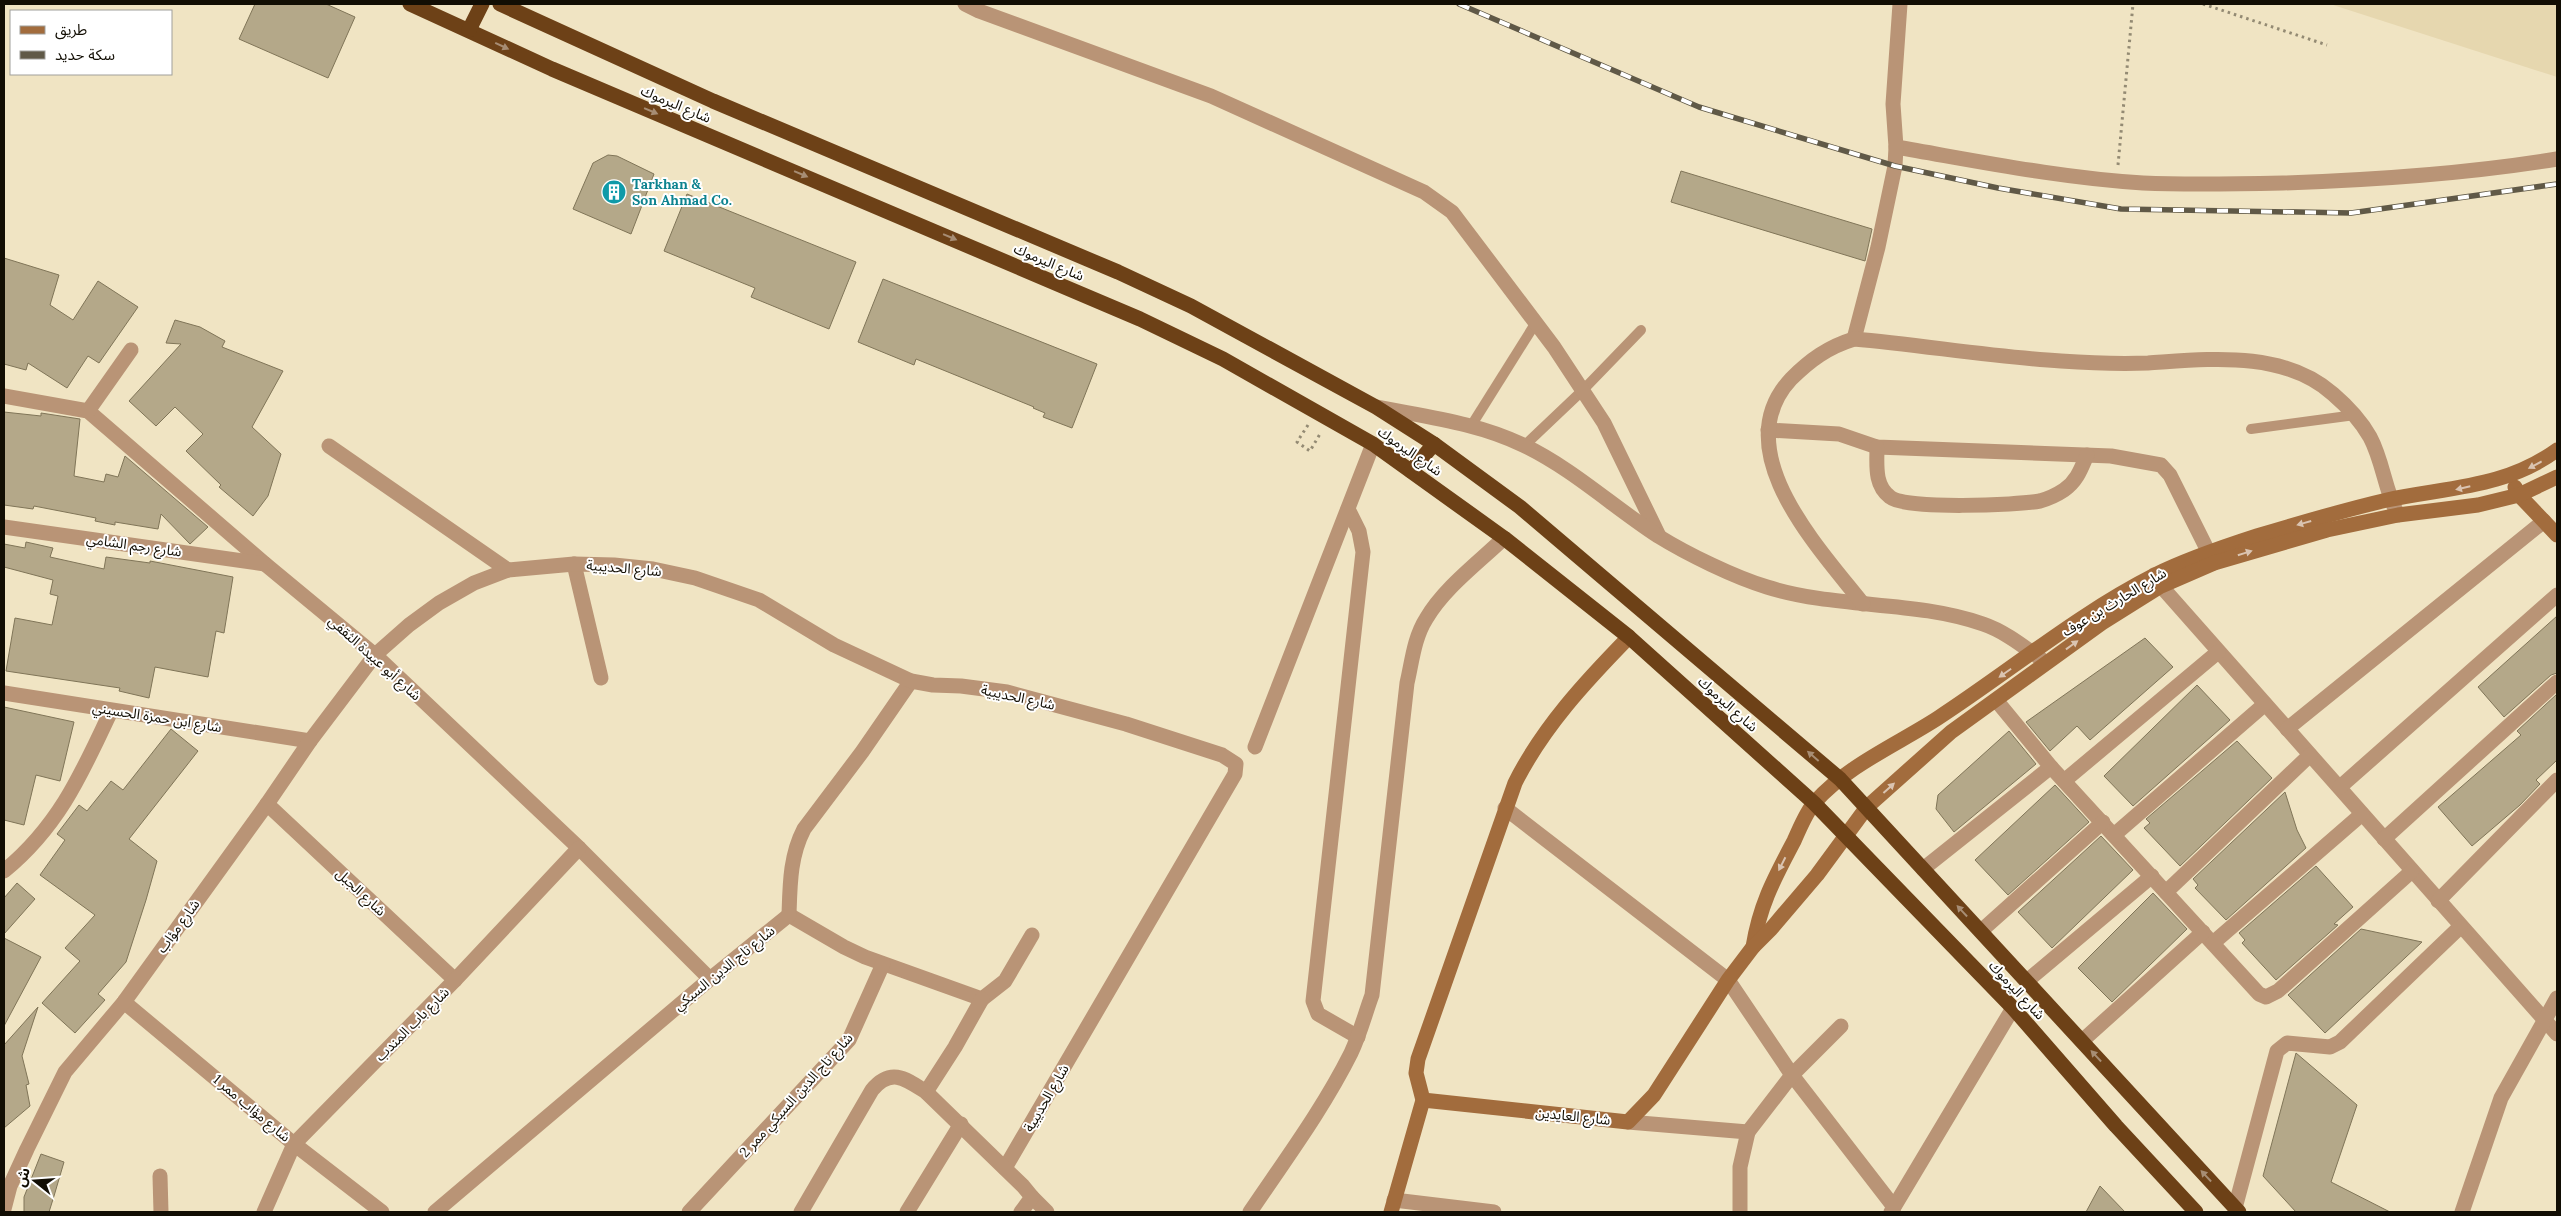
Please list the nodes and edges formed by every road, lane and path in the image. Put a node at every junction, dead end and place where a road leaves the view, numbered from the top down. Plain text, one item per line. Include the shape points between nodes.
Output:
1 (410, 4) edge
2 (482, 4) edge
3 (500, 4) edge
4 (965, 4) edge
5 (1900, 4) edge
6 (2133, 4) edge
7 (2203, 4) edge
8 (469, 30) junction
9 (2328, 45) dead end
10 (1896, 147) junction
11 (2557, 159) edge
12 (2117, 180) junction
13 (1535, 324) junction
14 (1641, 330) dead end
15 (1854, 339) junction
16 (131, 350) dead end
17 (1583, 390) junction
18 (4, 396) edge
19 (1376, 407) junction
20 (88, 411) junction
21 (2355, 415) junction
22 (1471, 426) junction
23 (2251, 429) dead end
24 (1768, 430) junction
25 (1297, 442) dead end
26 (1373, 444) junction
27 (1434, 444) junction
28 (329, 446) dead end
29 (1524, 446) junction
30 (1877, 447) junction
31 (2557, 450) edge
32 (1310, 451) dead end
33 (2087, 456) junction
34 (1411, 471) junction
35 (2510, 475) junction
36 (2557, 477) edge
37 (2519, 496) junction
38 (2390, 500) junction
39 (1348, 510) junction
40 (2398, 515) junction
41 (2544, 521) junction
42 (4, 527) edge
43 (2557, 535) edge
44 (1659, 536) junction
45 (1504, 538) junction
46 (2211, 558) junction
47 (265, 564) junction
48 (574, 564) junction
49 (508, 570) junction
50 (2158, 581) junction
51 (2557, 595) edge
52 (1863, 604) junction
53 (1629, 637) junction
54 (2218, 652) junction
55 (2033, 653) junction
56 (375, 655) junction
57 (2046, 663) junction
58 (602, 678) dead end
59 (911, 681) junction
60 (2557, 682) edge
61 (4, 693) edge
62 (1996, 700) junction
63 (2265, 704) junction
64 (111, 710) junction
65 (2287, 729) junction
66 (310, 741) junction
67 (1255, 747) dead end
68 (2310, 755) junction
69 (2051, 767) junction
70 (1840, 779) junction
71 (2557, 780) edge
72 (2064, 781) junction
73 (2340, 787) junction
74 (1814, 803) junction
75 (267, 804) junction
76 (1867, 807) junction
77 (1505, 808) junction
78 (2362, 814) junction
79 (1804, 820) joint
80 (2102, 822) junction
81 (2114, 835) junction
82 (1846, 836) junction
83 (2384, 839) junction
84 (579, 848) junction
85 (1835, 852) joint
86 (1924, 869) junction
87 (4, 871) edge
88 (2412, 871) junction
89 (2152, 876) junction
90 (2166, 892) junction
91 (2438, 901) junction
92 (789, 915) junction
93 (2460, 926) junction
94 (1981, 931) junction
95 (1032, 935) dead end
96 (2208, 938) junction
97 (1753, 947) junction
98 (884, 964) junction
99 (710, 979) junction
100 (455, 980) junction
101 (1728, 980) junction
102 (2027, 981) junction
103 (2557, 998) edge
104 (982, 999) junction
105 (124, 1002) junction
106 (2013, 1008) junction
107 (2544, 1021) junction
108 (1841, 1026) dead end
109 (2557, 1034) edge
110 (1358, 1037) junction
111 (2082, 1041) junction
112 (1792, 1075) junction
113 (926, 1092) junction
114 (1423, 1100) junction
115 (1628, 1122) junction
116 (961, 1124) junction
117 (1748, 1132) junction
118 (294, 1144) junction
119 (1005, 1168) junction
120 (160, 1176) dead end
121 (1032, 1197) junction
122 (1392, 1206) edge
123 (4, 1209) edge
124 (1892, 1210) edge
125 (2237, 1210) edge
126 (161, 1212) edge
127 (264, 1212) edge
128 (382, 1212) edge
129 (435, 1212) edge
130 (689, 1212) edge
131 (801, 1212) edge
132 (907, 1212) edge
133 (1021, 1212) edge
134 (1046, 1212) edge
135 (1250, 1212) edge
136 (1494, 1212) edge
137 (1740, 1212) edge
138 (2196, 1212) edge
139 (2462, 1212) edge

1 - 8 highway, شارع اليرموك
2 - 8 highway
3 - 19 highway, شارع اليرموك via 713,100 1127,276 1240,332
4 - 13 street via 1211,96 1424,192 1452,212
5 - 10 street via 1893,104
6 - 12 path
7 - 9 path
8 -> 26 highway, شارع اليرموك via 552,69 1140,319 1223,359
10 - 12 street via 2031,170
10 - 15 street via 1888,203
11 - 12 street via 2464,172 2366,180 2236,184
13 - 17 street
13 - 22 lane
14 - 17 lane
15 - 21 street via 2060,361 2148,363 2220,358 2278,366 2305,374 2333,393
15 - 24 street via 1835,345 1808,362 1786,384 1772,408
16 - 20 street
17 - 29 lane
17 - 44 street via 1618,450
18 - 20 street
19 - 22 street
19 - 27 highway, شارع اليرموك
20 - 47 street, شارع أبو عبيدة الثقفي
21 - 23 lane
21 - 38 street via 2370,438
22 - 29 street
24 - 30 street via 1839,434
24 - 52 street via 1770,457 1795,516
25 - 32 path
26 - 34 highway, شارع اليرموك
26 - 39 street
27 - 34 highway
70 -> 27 highway, شارع اليرموك via 1527,513
28 - 49 street
29 - 44 street via 1566,469
30 - 33 street
30 - 33 street via 1877,478 1888,496 1930,506 2041,501 2076,480
31 -> 35 street, شارع الحارث بن عوف via 2540,462
33 - 46 street via 2111,456 2161,465 2170,475
34 - 45 highway, شارع اليرموك
35 - 37 street
35 -> 38 street, شارع الحارث بن عوف via 2461,489
36 - 37 street, شارع الحارث بن عوف
37 - 40 street, شارع الحارث بن عوف via 2478,505
37 - 41 street
38 - 40 street
38 -> 46 street, شارع الحارث بن عوف via 2266,533
39 - 67 street
39 - 110 street via 1359,531 1363,552 1313,1001 1318,1014
46 -> 40 street, شارع الحارث بن عوف
41 - 43 street
41 - 65 street
42 - 47 street, شارع رجم الشامي
44 - 52 street via 1768,588
45 - 53 highway, شارع اليرموك
45 - 110 street via 1426,619 1415,646 1396,766 1372,995
46 - 50 street, شارع الحارث بن عوف
47 - 56 street, شارع أبو عبيدة الثقفي
48 - 49 street, شارع الحديبية
48 - 58 street
48 - 59 street, شارع الحديبية via 652,569 724,587 759,600 834,645
49 - 56 street, شارع الحديبية via 474,583 439,603
50 - 54 street
50 - 55 street, شارع الحارث بن عوف via 2085,616
57 -> 50 street, شارع الحارث بن عوف
51 - 73 street
52 - 55 street via 1917,610 1983,624 2004,633
53 - 74 highway, شارع اليرموك
53 - 77 street via 1544,732 1528,757
54 - 63 street
54 - 72 street
55 - 57 street
55 -> 70 street, شارع الحارث بن عوف
56 - 66 street, شارع مؤاب
56 - 84 street, شارع أبو عبيدة الثقفي
57 - 62 street, شارع الحارث بن عوف
59 - 92 street via 804,828 797,842 791,872
59 - 119 street, شارع الحديبية via 1016,694 1126,724 1222,755 1236,764 1235,774
60 - 83 street
61 - 64 street, شارع ابن حمزة الحسيني
62 - 69 street
76 -> 62 street, شارع الحارث بن عوف via 1951,732
63 - 65 street
63 - 81 street
64 - 66 street, شارع ابن حمزة الحسيني
64 - 87 street via 58,814 29,851
65 - 68 street
66 - 75 street, شارع مؤاب
68 - 73 street
68 - 90 street
69 - 72 street
69 - 86 street
70 - 74 street, شارع الحارث بن عوف
70 - 76 highway, شارع اليرموك
71 - 91 street
72 - 80 street
73 - 78 street
74 - 79 street, شارع الحارث بن عوف
74 - 82 highway, شارع اليرموك
75 - 100 street, شارع الجبل
75 - 105 street, شارع مؤاب
76 - 82 street, شارع الحارث بن عوف
76 - 86 highway, شارع اليرموك
77 - 101 street
77 - 114 street via 1418,1059 1416,1073
78 - 83 street
78 - 96 street
79 -> 97 street, شارع العايدين via 1768,891 1758,916
80 - 81 street
80 - 94 street
81 - 89 street
82 - 85 street, شارع الحارث بن عوف
82 - 106 highway, شارع اليرموك
83 - 88 street
84 - 99 street, شارع أبو عبيدة الثقفي
84 - 100 street, شارع باب المندب
85 - 97 street, شارع العايدين
94 -> 86 highway, شارع اليرموك
88 - 91 street
88 - 96 street via 2270,996 2259,994
89 - 90 street
89 - 102 street
90 - 96 street
91 - 93 street
92 - 98 street via 844,947
92 - 99 street, شارع تاج الدين السبكي
93 - 107 street
93 - 125 street via 2340,1042 2330,1047 2281,1045
94 - 102 highway, شارع اليرموك
95 - 104 street via 1005,981
96 - 111 street
97 - 101 street, شارع العايدين
98 - 104 street
98 - 130 street, شارع تاج الدين السبكي ممر 2 via 849,1040
99 - 129 street, شارع تاج الدين السبكي
100 - 118 street, شارع باب المندب
101 - 112 street
101 - 115 street, شارع العايدين via 1654,1095
102 - 111 highway, شارع اليرموك
103 - 107 street
104 - 113 street
105 - 118 street, شارع مؤاب ممر 1
105 - 123 street, شارع مؤاب via 65,1072 26,1149
106 - 124 street
106 - 138 highway, شارع اليرموك
107 - 109 street
107 - 139 street via 2501,1098
108 - 112 street
110 - 135 street via 1336,1081
125 -> 111 highway, شارع اليرموك
112 - 117 street
112 - 124 street
113 - 116 street
113 - 131 street via 899,1077 890,1076 880,1081
114 - 115 street, شارع العايدين
114 - 122 street
115 - 117 street
116 - 119 street
116 - 132 street
117 - 137 street via 1740,1168
118 - 127 street, شارع باب المندب
118 - 128 street, شارع مؤاب ممر 1
119 - 121 street
120 - 126 street
121 - 133 street
121 - 134 street
122 - 136 street

